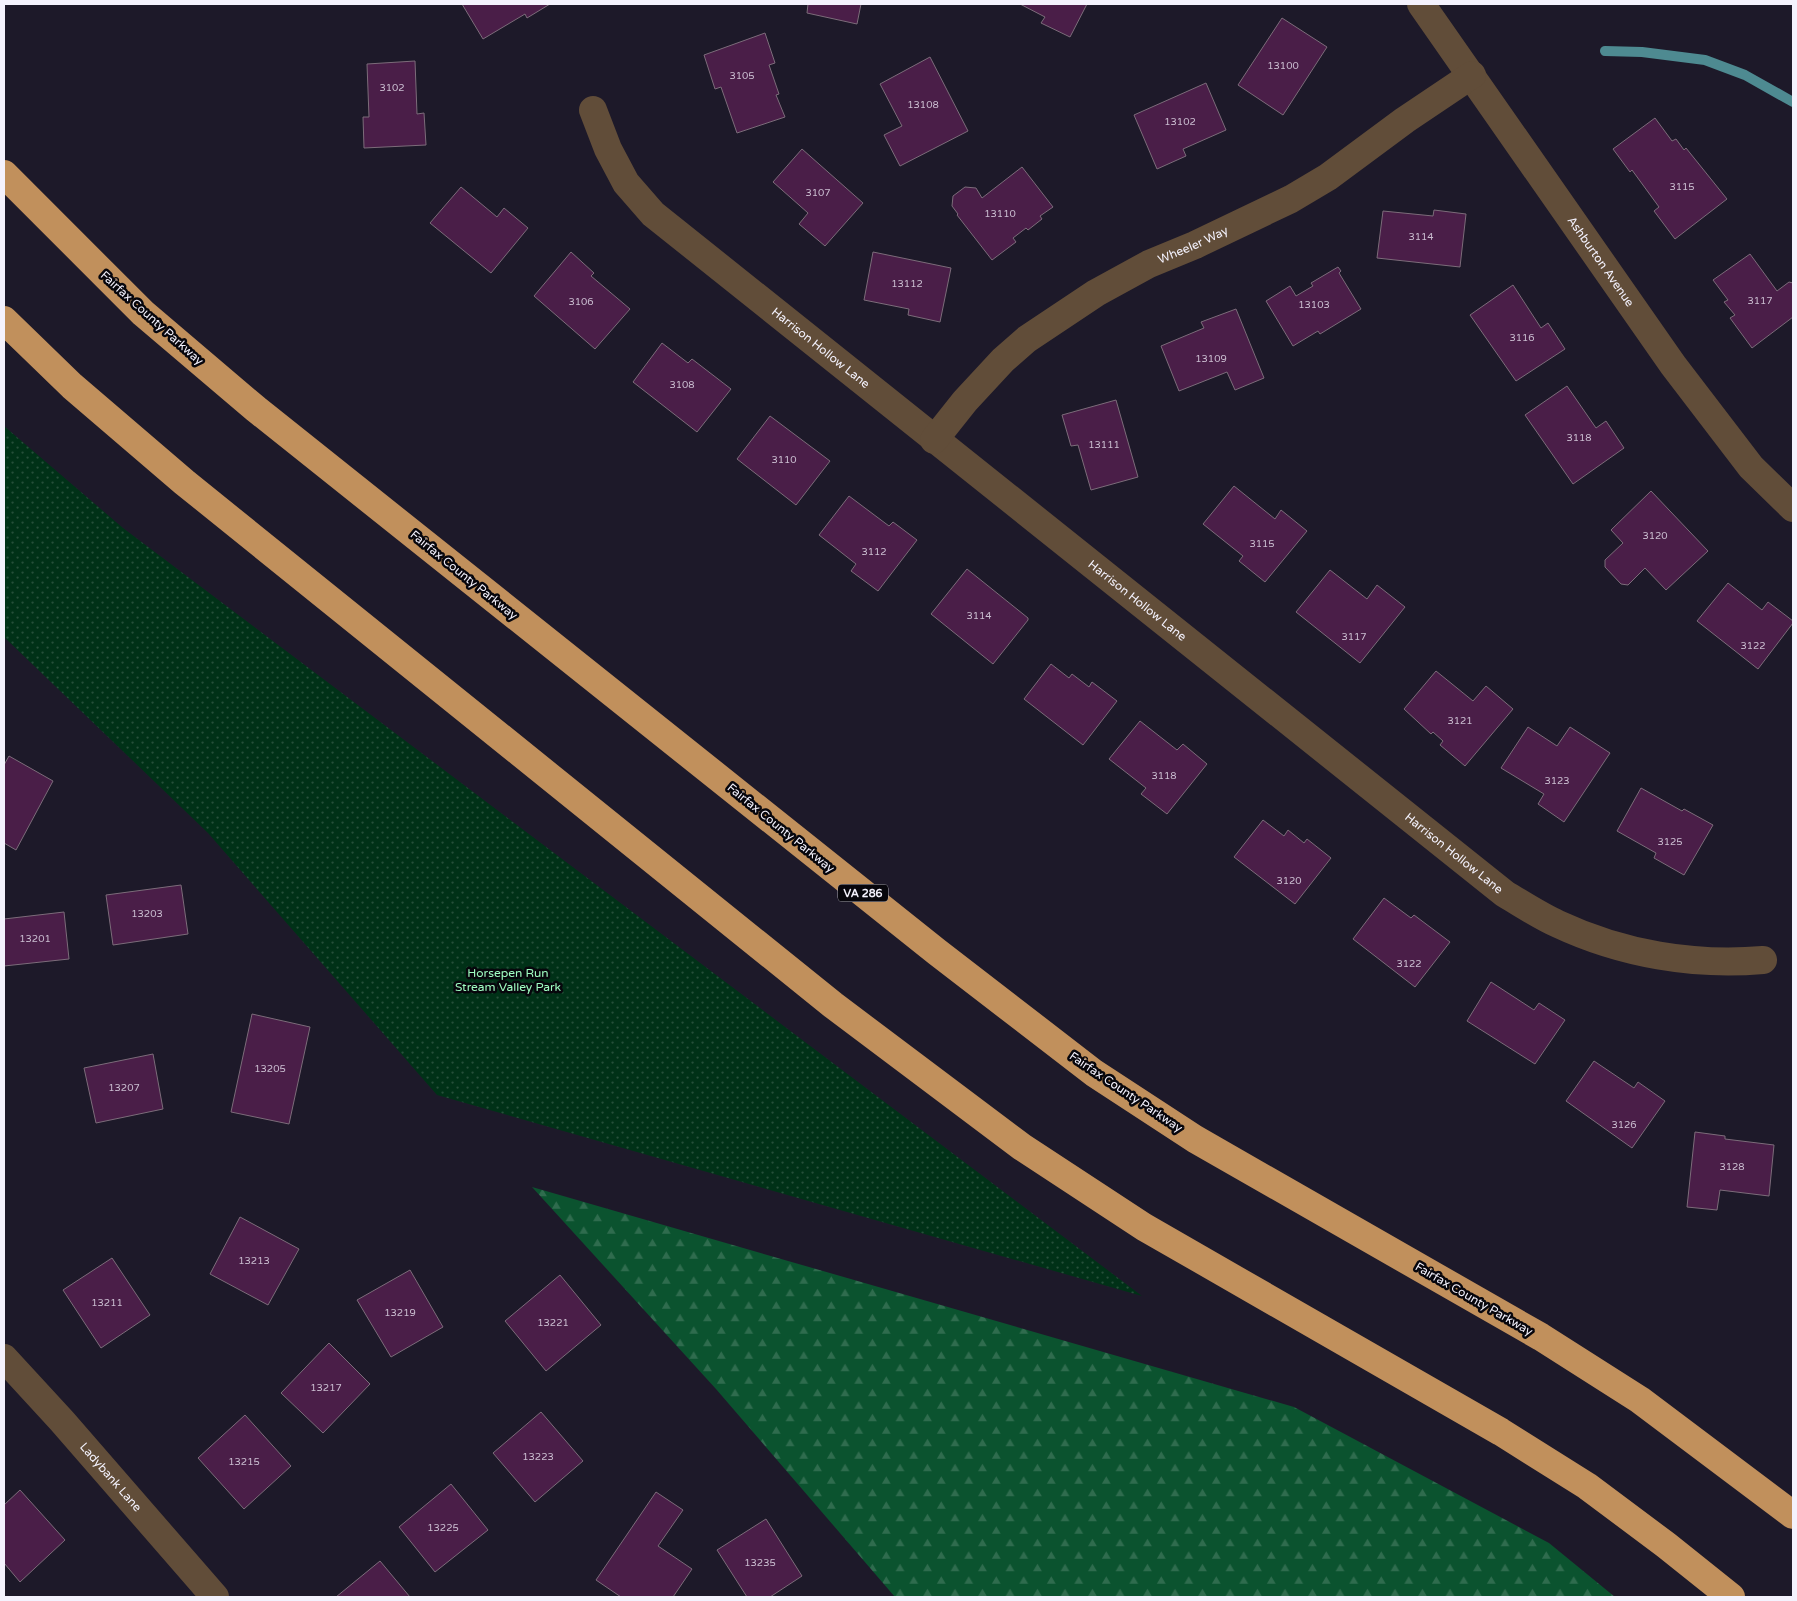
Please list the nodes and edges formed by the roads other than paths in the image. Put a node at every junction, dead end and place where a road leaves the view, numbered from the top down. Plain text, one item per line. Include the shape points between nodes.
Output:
1 (1421, 4) edge
2 (1472, 76) junction
3 (593, 110) dead end
4 (4, 174) edge
5 (4, 320) edge
6 (934, 440) junction
7 (1793, 508) edge
8 (1763, 960) dead end
9 (4, 1358) edge
10 (1793, 1515) edge
11 (215, 1597) edge
12 (1731, 1597) edge

1 - 2 street, Ashburton Avenue
2 - 6 street, Wheeler Way via 1298,195 1149,264 1096,292 1027,338 965,401
2 - 7 street, Ashburton Avenue via 1673,365 1751,467
3 - 6 street, Harrison Hollow Lane via 626,183 652,214
4 - 10 highway, Fairfax County Parkway / VA 286 via 143,313 256,409 929,946 1094,1073 1195,1139 1558,1347 1640,1400
5 - 12 highway via 72,386 184,482 833,1005 1022,1147 1144,1227 1509,1437 1587,1486
6 - 8 street, Harrison Hollow Lane via 1505,894 1558,924 1615,946 1673,959 1734,963
9 - 11 street, Ladybank Lane

